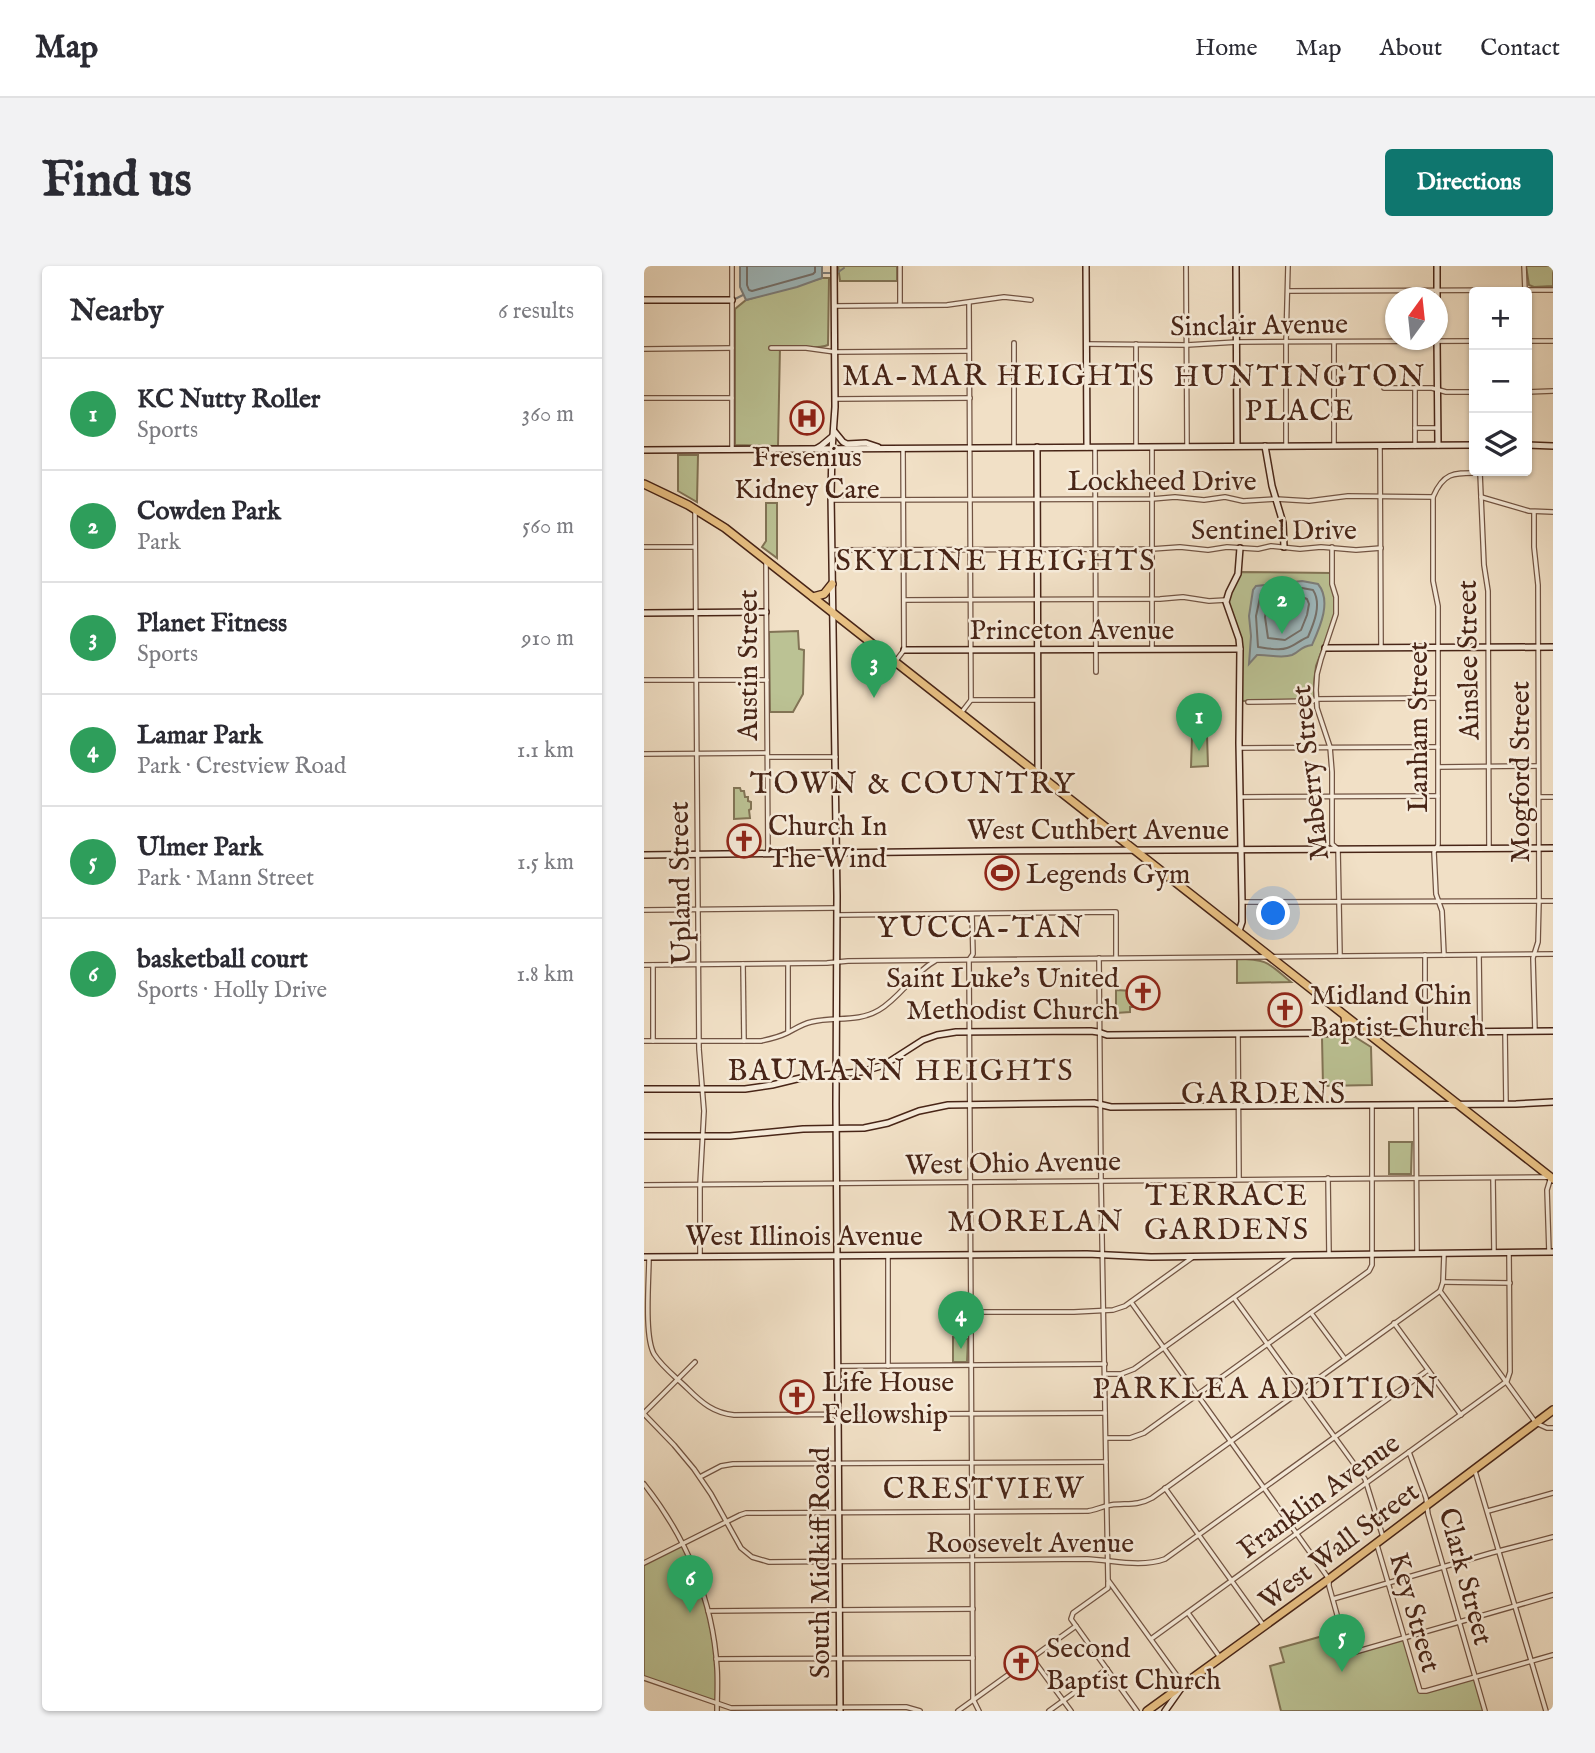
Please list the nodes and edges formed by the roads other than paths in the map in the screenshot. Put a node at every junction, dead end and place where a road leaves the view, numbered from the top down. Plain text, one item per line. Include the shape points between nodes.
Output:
1 (732, 266) edge
2 (834, 266) edge
3 (900, 266) edge
4 (1086, 266) edge
5 (1186, 266) edge
6 (1237, 266) edge
7 (1288, 266) edge
8 (1437, 266) edge
9 (1524, 266) edge
10 (1437, 287) edge
11 (1525, 287) edge
12 (1553, 290) edge
13 (1532, 291) edge
14 (1288, 292) junction
15 (1385, 293) edge
16 (1469, 293) edge
17 (1448, 294) edge
18 (644, 300) edge
19 (732, 300) junction
20 (1031, 300) dead end
21 (969, 303) junction
22 (900, 305) junction
23 (834, 306) junction
24 (1448, 341) edge
25 (1469, 341) edge
26 (1532, 341) edge
27 (1553, 341) edge
28 (1237, 342) junction
29 (1286, 342) junction
30 (1334, 342) junction
31 (1385, 342) edge
32 (1014, 343) dead end
33 (1086, 344) junction
34 (1136, 344) junction
35 (1187, 345) junction
36 (732, 348) junction
37 (771, 348) dead end
38 (644, 349) edge
39 (1437, 350) edge
40 (969, 351) junction
41 (835, 352) junction
42 (1384, 388) dead end
43 (1415, 388) junction
44 (1437, 389) junction
45 (1532, 391) edge
46 (1553, 391) edge
47 (1469, 392) edge
48 (644, 398) edge
49 (732, 398) junction
50 (970, 398) junction
51 (835, 399) junction
52 (1415, 428) junction
53 (1437, 428) junction
54 (833, 433) junction
55 (1469, 445) edge
56 (1532, 445) edge
57 (1237, 446) junction
58 (1265, 446) junction
59 (1286, 446) junction
60 (1334, 446) junction
61 (1380, 446) junction
62 (1415, 446) junction
63 (1437, 446) junction
64 (1553, 446) edge
65 (1037, 447) junction
66 (1087, 447) junction
67 (1094, 447) junction
68 (1136, 447) junction
69 (1152, 447) junction
70 (1187, 447) junction
71 (1014, 448) junction
72 (884, 449) junction
73 (903, 449) junction
74 (970, 449) junction
75 (644, 450) edge
76 (732, 450) junction
77 (814, 450) junction
78 (832, 450) junction
79 (1469, 473) edge
80 (1480, 476) edge
81 (644, 484) edge
82 (1380, 497) junction
83 (1433, 497) junction
84 (1481, 498) junction
85 (1037, 499) junction
86 (1095, 499) junction
87 (1152, 499) junction
88 (1276, 499) junction
89 (831, 500) junction
90 (903, 500) junction
91 (970, 500) junction
92 (695, 509) junction
93 (1534, 512) junction
94 (1553, 512) edge
95 (644, 547) edge
96 (695, 547) junction
97 (1284, 547) junction
98 (1332, 547) junction
99 (1240, 548) junction
100 (1381, 548) junction
101 (1095, 549) junction
102 (831, 550) junction
103 (903, 550) junction
104 (971, 550) junction
105 (1037, 550) junction
106 (1152, 550) junction
107 (766, 559) junction
108 (832, 584) junction
109 (813, 597) junction
110 (1152, 599) junction
111 (904, 600) junction
112 (971, 600) junction
113 (1038, 600) junction
114 (1095, 600) junction
115 (1226, 600) junction
116 (766, 612) junction
117 (644, 613) edge
118 (696, 613) junction
119 (833, 613) junction
120 (1538, 647) junction
121 (1553, 647) edge
122 (1325, 648) junction
123 (1381, 648) junction
124 (1437, 648) junction
125 (1488, 648) junction
126 (1152, 649) junction
127 (1240, 649) junction
128 (904, 650) junction
129 (971, 650) junction
130 (1038, 650) junction
131 (1095, 650) junction
132 (895, 662) junction
133 (1096, 672) dead end
134 (644, 680) edge
135 (696, 680) junction
136 (767, 680) junction
137 (1438, 698) junction
138 (1318, 699) junction
139 (971, 700) junction
140 (1038, 700) junction
141 (1248, 702) dead end
142 (961, 713) junction
143 (1330, 747) junction
144 (1438, 747) junction
145 (1240, 748) junction
146 (644, 754) edge
147 (697, 754) junction
148 (767, 755) junction
149 (836, 757) junction
150 (1489, 766) junction
151 (1538, 766) junction
152 (1438, 767) junction
153 (1038, 774) junction
154 (1332, 796) junction
155 (1438, 796) junction
156 (1241, 797) junction
157 (1539, 797) junction
158 (1553, 797) edge
159 (1489, 848) junction
160 (1539, 848) junction
161 (1553, 848) edge
162 (1242, 849) junction
163 (1338, 849) junction
164 (1436, 849) junction
165 (1135, 850) junction
166 (768, 854) junction
167 (836, 854) junction
168 (644, 855) edge
169 (698, 855) junction
170 (1440, 901) junction
171 (1539, 901) junction
172 (1553, 901) edge
173 (1242, 902) junction
174 (1339, 902) junction
175 (698, 909) junction
176 (644, 910) edge
177 (836, 911) junction
178 (972, 914) junction
179 (1239, 931) junction
180 (1534, 954) junction
181 (1553, 954) edge
182 (1425, 955) junction
183 (1444, 955) junction
184 (1479, 955) junction
185 (1339, 956) junction
186 (1270, 957) junction
187 (1099, 958) junction
188 (1116, 958) junction
189 (937, 960) junction
190 (970, 960) junction
191 (837, 962) junction
192 (788, 963) junction
193 (699, 964) junction
194 (743, 964) junction
195 (644, 965) edge
196 (653, 965) junction
197 (1345, 1015) junction
198 (836, 1019) junction
199 (1505, 1031) junction
200 (1535, 1031) junction
201 (1553, 1031) edge
202 (788, 1032) junction
203 (970, 1032) junction
204 (1099, 1032) junction
205 (1425, 1032) junction
206 (1480, 1032) junction
207 (1339, 1033) junction
208 (1367, 1033) junction
209 (1238, 1034) junction
210 (644, 1041) edge
211 (653, 1041) junction
212 (699, 1041) junction
213 (744, 1041) junction
214 (836, 1074) junction
215 (644, 1089) edge
216 (702, 1089) junction
217 (1552, 1103) edge
218 (1506, 1104) junction
219 (971, 1105) junction
220 (1100, 1105) junction
221 (1372, 1105) junction
222 (1416, 1105) junction
223 (1459, 1105) junction
224 (1238, 1107) junction
225 (836, 1128) junction
226 (644, 1136) edge
227 (703, 1136) junction
228 (1493, 1177) junction
229 (1328, 1178) junction
230 (1372, 1178) junction
231 (1416, 1178) junction
232 (1552, 1178) edge
233 (1239, 1179) junction
234 (1101, 1180) junction
235 (971, 1182) junction
236 (837, 1183) junction
237 (699, 1184) junction
238 (644, 1185) edge
239 (1494, 1252) junction
240 (1509, 1252) junction
241 (1551, 1252) edge
242 (1417, 1253) junction
243 (1445, 1253) junction
244 (1329, 1254) junction
245 (1371, 1254) junction
246 (972, 1255) junction
247 (1102, 1255) junction
248 (1294, 1255) junction
249 (838, 1256) junction
250 (888, 1256) junction
251 (1194, 1256) junction
252 (646, 1257) edge
253 (700, 1257) junction
254 (1443, 1282) junction
255 (1510, 1283) junction
256 (1440, 1291) junction
257 (1234, 1298) junction
258 (1130, 1302) junction
259 (1103, 1310) junction
260 (972, 1312) junction
261 (1311, 1313) junction
262 (1394, 1323) junction
263 (1267, 1344) junction
264 (1164, 1349) junction
265 (1345, 1359) junction
266 (695, 1362) dead end
267 (1105, 1364) junction
268 (972, 1365) junction
269 (839, 1366) junction
270 (888, 1366) junction
271 (1428, 1370) junction
272 (1105, 1374) junction
273 (678, 1379) junction
274 (1507, 1381) junction
275 (1301, 1391) junction
276 (1197, 1395) junction
277 (1553, 1410) edge
278 (1105, 1413) junction
279 (644, 1414) edge
280 (972, 1414) junction
281 (839, 1415) junction
282 (1461, 1415) junction
283 (1536, 1423) junction
284 (1553, 1428) edge
285 (1334, 1437) junction
286 (1106, 1438) junction
287 (1230, 1441) junction
288 (1409, 1452) junction
289 (1106, 1462) junction
290 (972, 1463) junction
291 (839, 1464) junction
292 (1474, 1469) junction
293 (700, 1477) junction
294 (644, 1484) edge
295 (1366, 1484) junction
296 (1165, 1488) junction
297 (1264, 1488) junction
298 (1553, 1493) edge
299 (1427, 1505) junction
300 (1107, 1506) junction
301 (972, 1511) junction
302 (1488, 1511) junction
303 (839, 1513) junction
304 (726, 1522) junction
305 (1297, 1534) junction
306 (1198, 1535) junction
307 (1383, 1537) junction
308 (1553, 1537) edge
309 (1376, 1543) junction
310 (683, 1544) junction
311 (1499, 1551) junction
312 (973, 1560) junction
313 (839, 1561) junction
314 (1108, 1562) junction
315 (644, 1563) edge
316 (1443, 1566) junction
317 (1329, 1578) junction
318 (1108, 1580) junction
319 (1232, 1581) junction
320 (1388, 1582) junction
321 (1553, 1595) edge
322 (1332, 1599) junction
323 (1515, 1606) junction
324 (973, 1609) junction
325 (840, 1610) junction
326 (708, 1611) junction
327 (1188, 1613) junction
328 (1459, 1622) junction
329 (1076, 1626) junction
330 (1264, 1626) junction
331 (1404, 1638) junction
332 (1151, 1639) junction
333 (1553, 1655) edge
334 (973, 1658) junction
335 (1032, 1658) junction
336 (1220, 1658) junction
337 (716, 1659) junction
338 (840, 1659) junction
339 (1531, 1661) junction
340 (1107, 1669) junction
341 (1475, 1677) junction
342 (644, 1678) edge
343 (1183, 1685) junction
344 (973, 1700) junction
345 (1063, 1701) junction
346 (717, 1703) junction
347 (840, 1709) edge
348 (717, 1711) edge
349 (920, 1711) edge
350 (958, 1711) edge
351 (979, 1711) edge
352 (1049, 1711) edge
353 (1071, 1711) edge
354 (1137, 1711) edge
355 (1147, 1711) edge
356 (1165, 1711) edge
357 (1485, 1711) edge
358 (1546, 1711) edge

1 - 19 street
2 - 23 street, South Midkiff Road
3 - 22 street
4 - 33 street
5 - 35 street
6 - 28 street
7 - 14 street
8 - 10 street
9 - 11 street
12 - 13 street
14 - 15 street
14 - 29 street
16 - 17 street
18 - 19 street
19 - 36 street
20 - 21 street via 1004,297
21 - 22 street
21 - 40 street
22 - 23 street
23 - 41 street, South Midkiff Road
24 - 25 street, Sinclair Avenue
26 - 27 street
28 - 29 street, Sinclair Avenue
28 - 35 street, Sinclair Avenue
28 - 57 street
29 - 30 street, Sinclair Avenue
29 - 59 street
30 - 31 street, Sinclair Avenue
30 - 60 street
32 - 71 street
33 - 34 street, Sinclair Avenue
33 - 66 street
34 - 35 street, Sinclair Avenue
34 - 68 street
35 - 70 street
36 - 38 street
36 - 49 street
37 - 41 street
39 - 44 street
40 - 41 street
40 - 50 street
41 - 51 street, South Midkiff Road
42 - 43 street
43 - 44 street
43 - 52 street
44 - 47 street
44 - 53 street
45 - 46 street
48 - 49 street
49 - 76 street
50 - 51 street
50 - 74 street
51 - 54 street, South Midkiff Road
52 - 53 street
52 - 62 street
53 - 63 street
54 - 72 street via 843,442
54 - 77 street
54 - 78 street, South Midkiff Road
55 - 63 street
56 - 64 street
57 - 58 street
57 - 70 street
58 - 59 street
58 - 88 street
59 - 60 street
60 - 61 street
61 - 62 street
61 - 82 street
62 - 63 street
65 - 66 street
65 - 71 street
65 - 85 street
66 - 67 street
67 - 68 street
67 - 86 street
68 - 69 street
69 - 70 street
69 - 87 street
71 - 74 street
72 - 73 street
72 - 78 street
73 - 74 street
73 - 90 street
74 - 91 street
75 - 76 street
76 - 77 street
77 - 78 street
78 - 89 street, South Midkiff Road
79 - 83 street via 1444,478
80 - 84 street, Ainslee Street
81 - 92 main road
82 - 83 street, Lockheed Drive
82 - 88 street, Lockheed Drive
82 - 100 street
83 - 124 street, Lanham Street
84 - 93 street
84 - 125 street, Ainslee Street
85 - 86 street, Lockheed Drive
85 - 91 street, Lockheed Drive
85 - 105 street
86 - 87 street, Lockheed Drive
86 - 101 street
87 - 88 street, Lockheed Drive
87 - 106 street
88 - 97 street
89 - 90 street, Lockheed Drive
89 - 102 street, South Midkiff Road
90 - 91 street, Lockheed Drive
90 - 103 street
91 - 104 street
92 - 96 street, Upland Street
92 - 107 main road
93 - 94 street
93 - 120 street, Mogford Street
95 - 96 street
96 - 118 street, Upland Street
97 - 98 street, Sentinel Drive
97 - 99 street, Sentinel Drive
98 - 100 street, Sentinel Drive
98 - 122 street, Maberry Street via 1336,614
99 - 106 street, Sentinel Drive
99 - 115 street via 1238,574
100 - 123 street
101 - 105 street, Sentinel Drive
101 - 106 street, Sentinel Drive
101 - 114 street
102 - 103 street, Sentinel Drive
102 - 108 street, South Midkiff Road
103 - 104 street, Sentinel Drive
103 - 111 street
104 - 105 street, Sentinel Drive
104 - 112 street
105 - 113 street
106 - 110 street
107 - 109 main road
107 - 116 street, Austin Street
108 - 109 main road via 824,594
108 - 119 street, South Midkiff Road
109 - 119 main road
110 - 114 street
110 - 115 street
110 - 126 street
111 - 112 street
111 - 128 street
112 - 113 street
112 - 129 street
113 - 114 street
113 - 130 street
114 - 131 street
115 - 127 street
116 - 118 street
116 - 136 street, Austin Street
117 - 118 street
118 - 135 street, Upland Street
119 - 132 main road
119 - 149 street, South Midkiff Road
120 - 121 street
120 - 125 street
120 - 151 street, Mogford Street
122 - 123 street
122 - 138 street, Maberry Street via 1317,674
123 - 124 street
124 - 125 street
124 - 137 street, Lanham Street
125 - 150 street, Ainslee Street
126 - 127 street, Princeton Avenue
126 - 131 street, Princeton Avenue
127 - 145 street
128 - 129 street, Princeton Avenue
128 - 132 street
129 - 130 street, Princeton Avenue
129 - 139 street
130 - 131 street, Princeton Avenue
130 - 140 street
131 - 133 street
132 - 142 main road
134 - 135 street
135 - 136 street
135 - 147 street, Upland Street
136 - 148 street, Austin Street
137 - 138 street
137 - 144 street, Lanham Street
138 - 141 street
138 - 143 street, Maberry Street
139 - 140 street
139 - 142 street
140 - 153 street
142 - 153 main road
143 - 144 street
143 - 145 street
143 - 154 street, Maberry Street
144 - 152 street, Lanham Street
145 - 156 street
146 - 147 street
147 - 148 street
147 - 169 street, Upland Street
148 - 149 street
148 - 166 street, Austin Street
149 - 167 street, South Midkiff Road
150 - 151 street
150 - 152 street
150 - 159 street, Ainslee Street
151 - 157 street, Mogford Street
152 - 155 street, Lanham Street
153 - 165 main road
154 - 155 street
154 - 156 street
154 - 163 street, Maberry Street via 1332,844
155 - 164 street, Lanham Street
156 - 162 street
157 - 158 street
157 - 160 street, Mogford Street
159 - 160 street, West Cuthbert Avenue
159 - 164 street, West Cuthbert Avenue
160 - 161 street, West Cuthbert Avenue
160 - 171 street, Mogford Street
162 - 163 street, West Cuthbert Avenue
162 - 165 street, West Cuthbert Avenue
162 - 173 street
163 - 164 street, West Cuthbert Avenue
163 - 174 street, Maberry Street
164 - 170 street, Lanham Street
165 - 167 street, West Cuthbert Avenue
165 - 179 main road
166 - 167 street, West Cuthbert Avenue
166 - 169 street, West Cuthbert Avenue
167 - 177 street, South Midkiff Road
168 - 169 street, West Cuthbert Avenue
169 - 175 street, Upland Street
170 - 171 street
170 - 174 street
170 - 183 street, Lanham Street
171 - 172 street
171 - 180 street, Mogford Street
173 - 174 street
173 - 179 street
174 - 185 street, Maberry Street
175 - 176 street
175 - 177 street
175 - 193 street, Upland Street
177 - 178 street
177 - 191 street, South Midkiff Road
178 - 188 street via 1116,912
178 - 190 street
179 - 186 main road
180 - 181 street
180 - 184 street
180 - 200 street, Mogford Street
182 - 183 street
182 - 185 street
182 - 205 street
183 - 184 street
184 - 206 street
185 - 186 street
186 - 188 street
186 - 197 main road
187 - 188 street
187 - 190 street
187 - 204 street
189 - 190 street
189 - 191 street
189 - 198 street via 878,1010 859,1018
190 - 203 street
191 - 192 street
191 - 198 street, South Midkiff Road
192 - 194 street
192 - 202 street
193 - 194 street
193 - 196 street
193 - 212 street, Upland Street
194 - 213 street
195 - 196 street
196 - 211 street
197 - 207 main road via 1346,1026
197 - 208 main road
198 - 202 street via 811,1022
198 - 214 street, South Midkiff Road
199 - 200 street
199 - 206 street
199 - 218 street
200 - 201 street
202 - 213 street via 768,1040
203 - 204 street
203 - 214 street via 934,1036 878,1068
203 - 219 street
204 - 209 street
204 - 220 street
205 - 206 street
205 - 208 street
207 - 208 street
207 - 209 street
208 - 223 main road
209 - 224 street
210 - 211 street
211 - 212 street
212 - 213 street
212 - 216 street, Upland Street
214 - 216 street via 758,1087
214 - 225 street, South Midkiff Road
215 - 216 street
216 - 227 street, Upland Street
217 - 218 street
218 - 223 street
219 - 220 street
219 - 225 street via 929,1108 876,1126
219 - 235 street
220 - 224 street
220 - 234 street
221 - 222 street
221 - 224 street
221 - 230 street
222 - 223 street
222 - 231 street
223 - 232 main road
224 - 233 street
225 - 227 street
225 - 236 street, South Midkiff Road
226 - 227 street
227 - 237 street, Upland Street
228 - 231 street, West Ohio Avenue
228 - 232 street, West Ohio Avenue
228 - 239 street
229 - 230 street, West Ohio Avenue
229 - 233 street, West Ohio Avenue
229 - 244 street
230 - 231 street, West Ohio Avenue
230 - 245 street
231 - 242 street
232 - 241 street via 1547,1190
233 - 234 street, West Ohio Avenue
234 - 235 street, West Ohio Avenue
234 - 247 street
235 - 236 street, West Ohio Avenue
235 - 246 street
236 - 237 street, West Ohio Avenue
236 - 249 street, South Midkiff Road
237 - 238 street, West Ohio Avenue
237 - 253 street, Upland Street
239 - 240 street, West Illinois Avenue
239 - 243 street, West Illinois Avenue
240 - 241 street, West Illinois Avenue
240 - 255 street
242 - 243 street, West Illinois Avenue
242 - 245 street, West Illinois Avenue
243 - 254 street
244 - 245 street, West Illinois Avenue
244 - 248 street, West Illinois Avenue
245 - 261 street via 1369,1271
246 - 247 street, West Illinois Avenue
246 - 250 street, West Illinois Avenue
246 - 260 street
247 - 251 street, West Illinois Avenue
247 - 259 street
248 - 251 street, West Illinois Avenue
248 - 257 street
249 - 250 street, West Illinois Avenue
249 - 253 street, West Illinois Avenue
249 - 269 street, South Midkiff Road
250 - 270 street
251 - 258 street
252 - 253 street, West Illinois Avenue
252 - 273 street via 650,1345
254 - 255 street
254 - 256 street
255 - 274 street
256 - 262 street
256 - 274 street
257 - 263 street
257 - 264 street
258 - 259 street via 1120,1309
258 - 264 street
259 - 260 street
259 - 267 street
260 - 268 street
261 - 263 street
261 - 265 street
262 - 265 street
262 - 271 street
263 - 275 street
263 - 276 street
264 - 272 street via 1132,1371
264 - 276 street
265 - 275 street
266 - 273 street
267 - 268 street
267 - 272 street
268 - 270 street
268 - 280 street
269 - 270 street
269 - 281 street, South Midkiff Road
271 - 282 street
271 - 285 street, Roosevelt Avenue
272 - 278 street
273 - 279 street
273 - 281 street via 704,1405 726,1414
274 - 282 street, Franklin Avenue
274 - 283 street
275 - 285 street
275 - 287 street
276 - 286 street via 1141,1435
276 - 287 street
277 - 283 main road, West Wall Street
278 - 280 street
278 - 286 street
279 - 293 street, Roosevelt Avenue
280 - 281 street
280 - 290 street
281 - 291 street, South Midkiff Road
282 - 288 street, Franklin Avenue
283 - 284 street
283 - 292 main road, West Wall Street
285 - 295 street
285 - 297 street, Roosevelt Avenue
286 - 289 street
287 - 296 street
287 - 297 street
288 - 295 street, Franklin Avenue
288 - 299 street, Clark Street
289 - 290 street
289 - 300 street
290 - 291 street
290 - 301 street
291 - 293 street via 734,1464
291 - 303 street, South Midkiff Road
292 - 299 main road, West Wall Street
292 - 302 street
293 - 304 street, Roosevelt Avenue
294 - 310 street
295 - 305 street, Franklin Avenue
295 - 307 street
296 - 300 street via 1143,1503
296 - 306 street
297 - 305 street
297 - 306 street, Roosevelt Avenue
298 - 302 street
299 - 307 main road, West Wall Street
299 - 316 street, Clark Street
300 - 301 street via 1088,1511
300 - 314 street
301 - 303 street
301 - 312 street
302 - 311 street
303 - 304 street via 747,1513
303 - 313 street, South Midkiff Road
304 - 310 street
304 - 313 street, Roosevelt Avenue via 741,1549 758,1560
305 - 317 street
305 - 319 street, Franklin Avenue
306 - 314 street, Roosevelt Avenue via 1159,1561
306 - 319 street
307 - 309 main road, West Wall Street
308 - 311 street
309 - 317 main road, West Wall Street
309 - 320 street, Key Street
310 - 315 street
310 - 326 street
311 - 316 street
311 - 323 street
312 - 313 street, Roosevelt Avenue
312 - 314 street, Roosevelt Avenue
312 - 324 street
313 - 325 street, South Midkiff Road
314 - 318 street
316 - 320 street
316 - 328 street, Clark Street
317 - 322 street
317 - 330 main road, West Wall Street
318 - 329 street via 1108,1588 1072,1614
318 - 332 street
319 - 327 street, Franklin Avenue
319 - 330 street
320 - 322 street
320 - 331 street, Key Street
321 - 323 street
322 - 331 street via 1348,1654
323 - 328 street
323 - 339 street
324 - 325 street
324 - 334 street
325 - 326 street
325 - 338 street, South Midkiff Road
326 - 337 street
327 - 332 street, Franklin Avenue
327 - 336 street
328 - 331 street
328 - 341 street, Clark Street
329 - 335 street
329 - 340 street
330 - 336 main road, West Wall Street
331 - 341 street, Key Street via 1421,1692
332 - 343 street
333 - 339 street
334 - 338 street
334 - 344 street
335 - 344 street
335 - 345 street
336 - 343 main road, West Wall Street
337 - 338 street
337 - 346 street
338 - 347 street, South Midkiff Road
339 - 341 street
339 - 358 street
340 - 345 street
340 - 354 street
341 - 357 street, Clark Street
342 - 346 street
343 - 355 main road, West Wall Street
343 - 356 street
344 - 350 street
344 - 351 street
345 - 352 street
345 - 353 street
346 - 347 street via 734,1708
346 - 348 street
347 - 349 street via 906,1707

